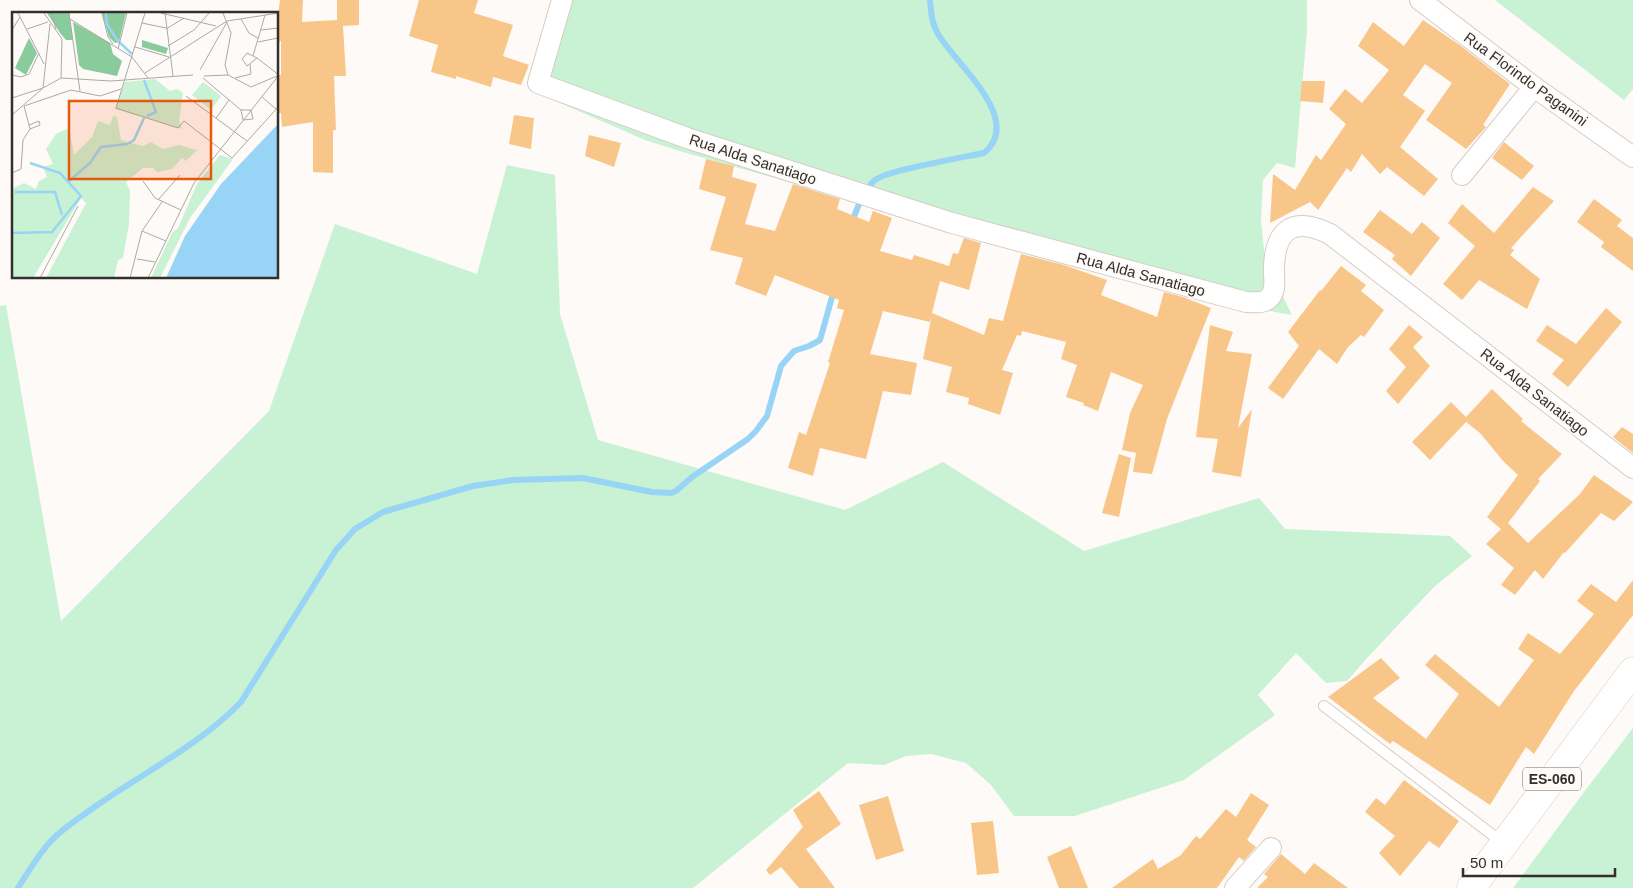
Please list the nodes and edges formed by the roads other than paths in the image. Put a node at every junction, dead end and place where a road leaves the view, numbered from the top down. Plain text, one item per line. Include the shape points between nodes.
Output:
1 (562, 0) edge
2 (1420, 0) edge
3 (1534, 87) junction
4 (1633, 158) edge
5 (1462, 175) dead end
6 (1633, 468) edge
7 (1633, 671) edge
8 (1324, 706) dead end
9 (1504, 844) junction
10 (1271, 848) dead end
11 (1235, 888) edge
12 (1471, 888) edge

1 - 6 street, Rua Alda Sanatiago via 538,83 687,138 952,223 1246,302 1268,300 1274,291 1276,251 1290,228 1315,227 1330,234
2 - 3 street, Rua Florindo Paganini
3 - 4 street, Rua Florindo Paganini
3 - 5 street
7 - 9 main road, ES-060
8 - 9 lane
9 - 12 main road, ES-060
10 - 11 street

